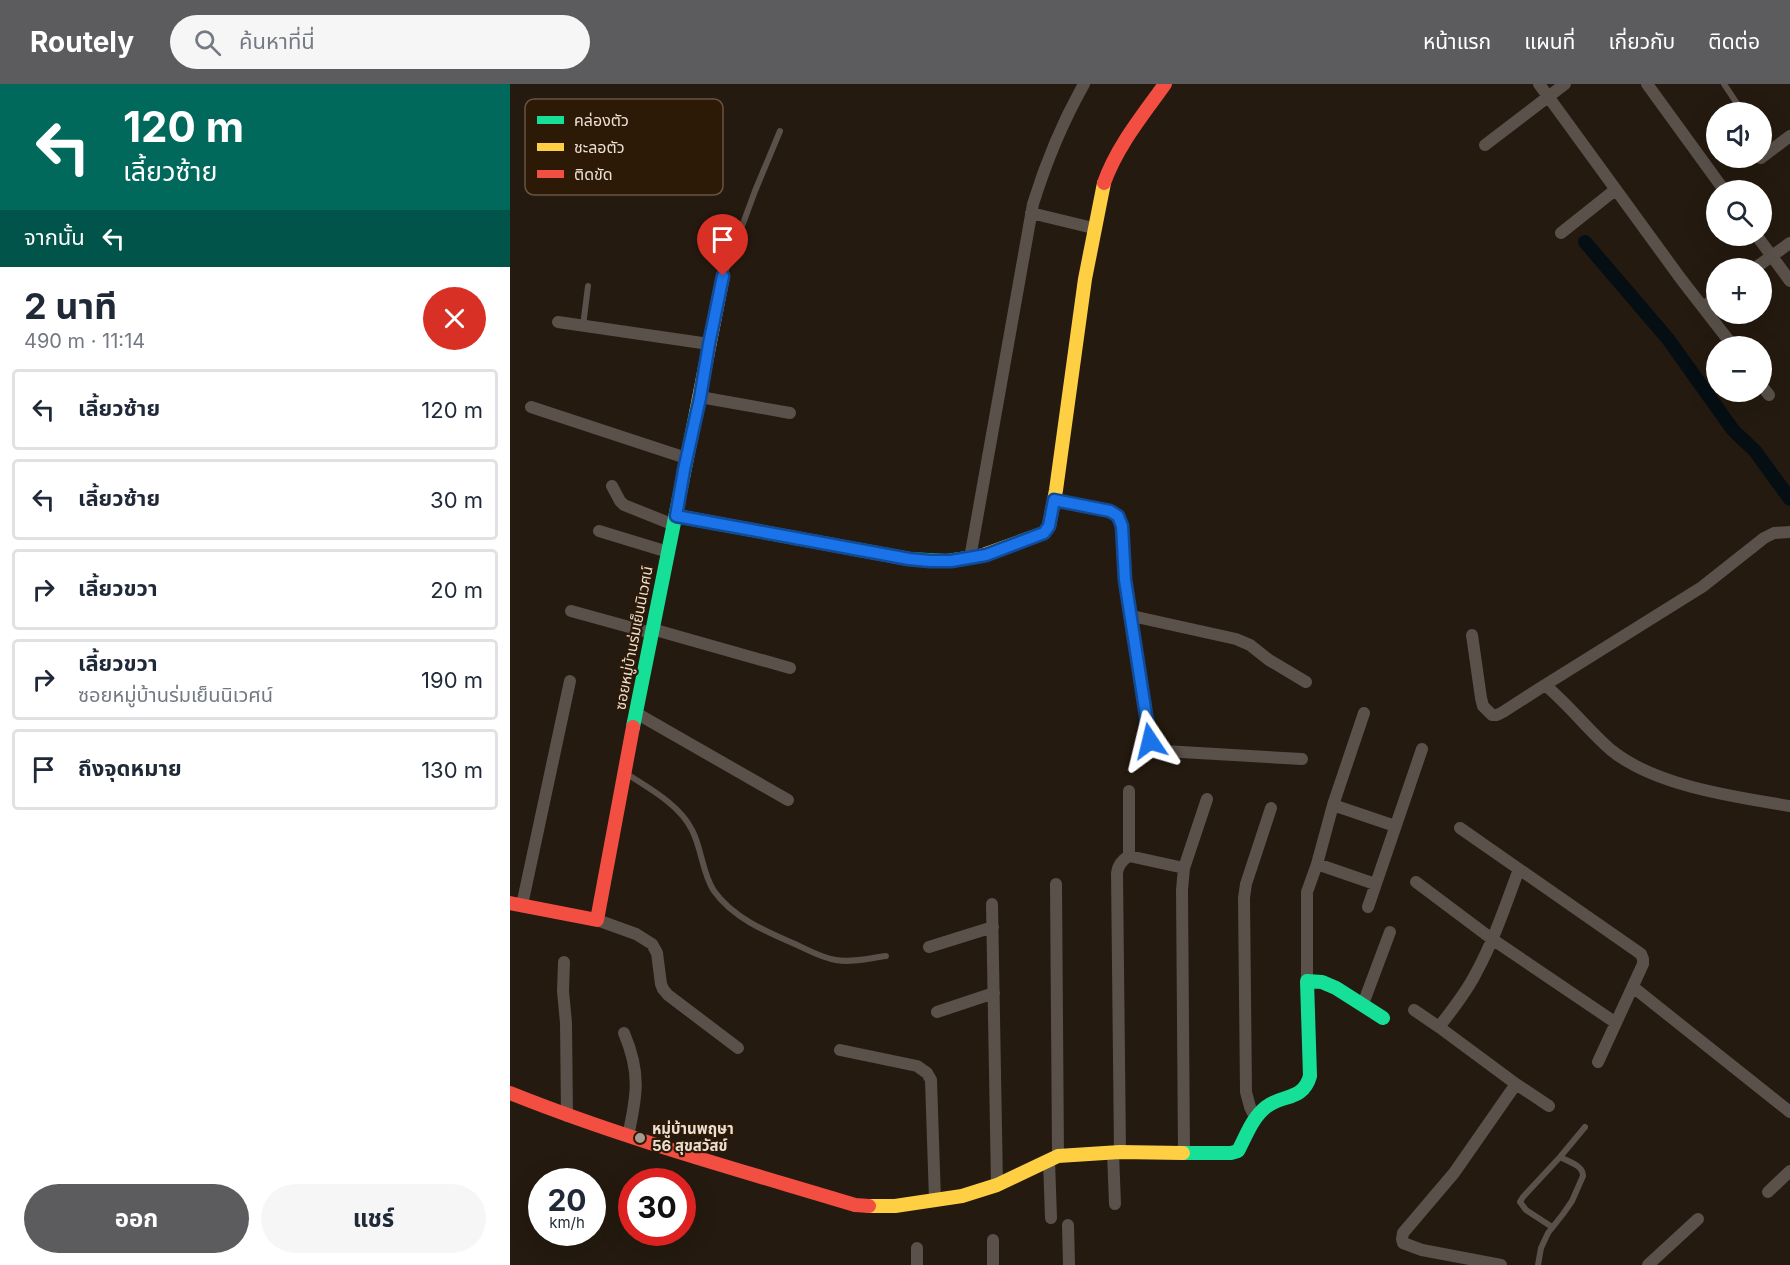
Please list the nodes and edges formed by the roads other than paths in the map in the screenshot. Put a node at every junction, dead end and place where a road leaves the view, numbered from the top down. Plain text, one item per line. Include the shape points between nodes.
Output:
1 (1084, 84) edge
2 (1165, 84) edge
3 (1539, 84) edge
4 (1565, 84) edge
5 (1647, 84) edge
6 (1724, 84) edge
7 (1548, 96) junction
8 (1736, 102) edge
9 (780, 131) dead end
10 (1790, 136) edge
11 (1485, 145) dead end
12 (1772, 150) edge
13 (1717, 180) edge
14 (1615, 190) junction
15 (1031, 213) junction
16 (1094, 228) junction
17 (1561, 233) dead end
18 (1790, 243) edge
19 (1764, 246) edge
20 (1772, 256) junction
21 (1769, 258) edge
22 (723, 276) joint
23 (1790, 281) edge
24 (588, 286) dead end
25 (1706, 305) edge
26 (1703, 307) junction
27 (558, 322) dead end
28 (583, 326) junction
29 (1725, 336) edge
30 (709, 344) junction
31 (700, 398) junction
32 (531, 407) dead end
33 (790, 413) dead end
34 (686, 458) junction
35 (612, 486) dead end
36 (1054, 500) junction
37 (675, 521) junction
38 (599, 531) dead end
39 (1790, 532) edge
40 (668, 552) junction
41 (970, 558) junction
42 (571, 611) dead end
43 (1132, 616) junction
44 (651, 631) junction
45 (1473, 635) dead end
46 (790, 668) dead end
47 (570, 681) dead end
48 (1306, 682) dead end
49 (1545, 685) junction
50 (636, 713) junction
51 (1364, 713) dead end
52 (1422, 749) dead end
53 (1302, 759) dead end
54 (625, 773) junction
55 (1129, 791) dead end
56 (788, 800) dead end
57 (1207, 800) dead end
58 (1333, 805) junction
59 (1790, 806) edge
60 (1270, 808) dead end
61 (1395, 825) junction
62 (1460, 828) dead end
63 (1129, 856) junction
64 (1317, 864) junction
65 (1184, 868) junction
66 (1519, 869) junction
67 (1416, 882) dead end
68 (1056, 884) dead end
69 (1375, 884) junction
70 (516, 904) edge
71 (992, 904) dead end
72 (1368, 907) dead end
73 (597, 920) junction
74 (993, 927) junction
75 (1390, 932) dead end
76 (1492, 939) junction
77 (929, 947) dead end
78 (886, 956) dead end
79 (564, 962) dead end
80 (1307, 981) junction
81 (1633, 987) junction
82 (994, 993) junction
83 (1364, 1004) junction
84 (1414, 1010) dead end
85 (937, 1012) dead end
86 (1383, 1018) dead end
87 (1616, 1023) junction
88 (1439, 1027) junction
89 (624, 1033) dead end
90 (738, 1048) dead end
91 (840, 1050) dead end
92 (1598, 1062) dead end
93 (1516, 1084) junction
94 (510, 1093) edge
95 (1549, 1106) dead end
96 (1790, 1112) edge
97 (567, 1116) junction
98 (1256, 1119) junction
99 (1585, 1127) dead end
100 (628, 1136) junction
101 (1116, 1153) junction
102 (1184, 1153) junction
103 (1560, 1157) junction
104 (1054, 1158) junction
105 (1790, 1171) edge
106 (998, 1185) junction
107 (1768, 1192) dead end
108 (935, 1200) junction
109 (1115, 1204) dead end
110 (1051, 1218) dead end
111 (1698, 1219) dead end
112 (1068, 1225) dead end
113 (1552, 1227) junction
114 (993, 1240) dead end
115 (917, 1248) dead end
116 (917, 1265) edge
117 (993, 1265) edge
118 (1069, 1265) edge
119 (1501, 1265) edge
120 (1538, 1265) edge
121 (1648, 1265) edge

1 - 15 street via 1047,159
2 - 16 street via 1110,166
3 - 7 street
4 - 7 street
5 - 13 street
6 - 8 lane
7 - 11 street
7 - 14 street
9 - 22 lane
10 - 12 street
14 - 17 street
14 - 26 street
15 - 16 street
15 - 41 street
16 - 36 street
18 - 20 street
19 - 20 street
20 - 21 street
20 - 23 street
22 - 30 street, ซอยหมู่บ้านร่มเย็นนิเวศน์
24 - 28 lane
25 - 26 street
26 - 29 street
27 - 28 street
28 - 30 street
30 - 31 street, ซอยหมู่บ้านร่มเย็นนิเวศน์
31 - 33 street
31 - 34 street, ซอยหมู่บ้านร่มเย็นนิเวศน์
32 - 34 street
34 - 37 street, ซอยหมู่บ้านร่มเย็นนิเวศน์
35 - 37 street via 624,505
36 - 41 street via 1044,533
36 - 43 street via 1118,516
37 - 40 street, ซอยหมู่บ้านร่มเย็นนิเวศน์
37 - 41 street via 909,559
38 - 40 street
39 - 49 street via 1764,538 1702,587
40 - 44 street, ซอยหมู่บ้านร่มเย็นนิเวศน์
42 - 44 street
43 - 48 street via 1236,639
43 - 53 street via 1148,733 1155,747 1164,751
44 - 46 street
44 - 50 street, ซอยหมู่บ้านร่มเย็นนิเวศน์
45 - 49 street via 1481,698 1492,715
47 - 70 street
49 - 59 street via 1612,750 1642,769 1712,792
50 - 54 street, ซอยหมู่บ้านร่มเย็นนิเวศน์
50 - 56 street
51 - 58 street
52 - 61 street
54 - 73 street, ซอยหมู่บ้านร่มเย็นนิเวศน์
54 - 78 lane via 680,813 692,829 713,890 729,908 776,936 837,961
55 - 63 street
57 - 65 street
58 - 61 street
58 - 64 street
60 - 98 street via 1244,898 1246,1092
61 - 69 street
62 - 66 street
63 - 65 street
63 - 101 street via 1122,860 1117,873
64 - 69 street
64 - 80 street via 1308,892
65 - 102 street
66 - 76 street
66 - 81 street via 1641,954 1643,964
67 - 76 street
68 - 104 street
69 - 72 street
70 - 73 street
71 - 74 street
73 - 90 street via 652,944 663,989
74 - 77 street
74 - 82 street
75 - 83 street
76 - 87 street
76 - 88 street via 1466,992
79 - 97 street
80 - 83 street via 1322,982
80 - 98 street via 1309,1084 1305,1090 1265,1107
81 - 87 street
81 - 96 street
82 - 85 street
82 - 106 street
83 - 86 street
84 - 88 street
87 - 92 street
88 - 93 street
89 - 100 street via 632,1050 637,1083
91 - 108 street via 917,1066 927,1073 931,1080
93 - 95 street
93 - 119 street via 1402,1239 1412,1247
94 - 97 street
97 - 100 street
98 - 102 street via 1238,1151
99 - 103 lane
100 - 108 street via 855,1205 889,1207
101 - 102 street
101 - 104 street
101 - 109 street
103 - 113 lane via 1583,1172 1572,1201
103 - 113 lane via 1520,1202
104 - 106 street
104 - 110 street
105 - 107 street
106 - 108 street
111 - 121 street
112 - 118 street
113 - 120 lane via 1541,1248
114 - 117 street
115 - 116 street

